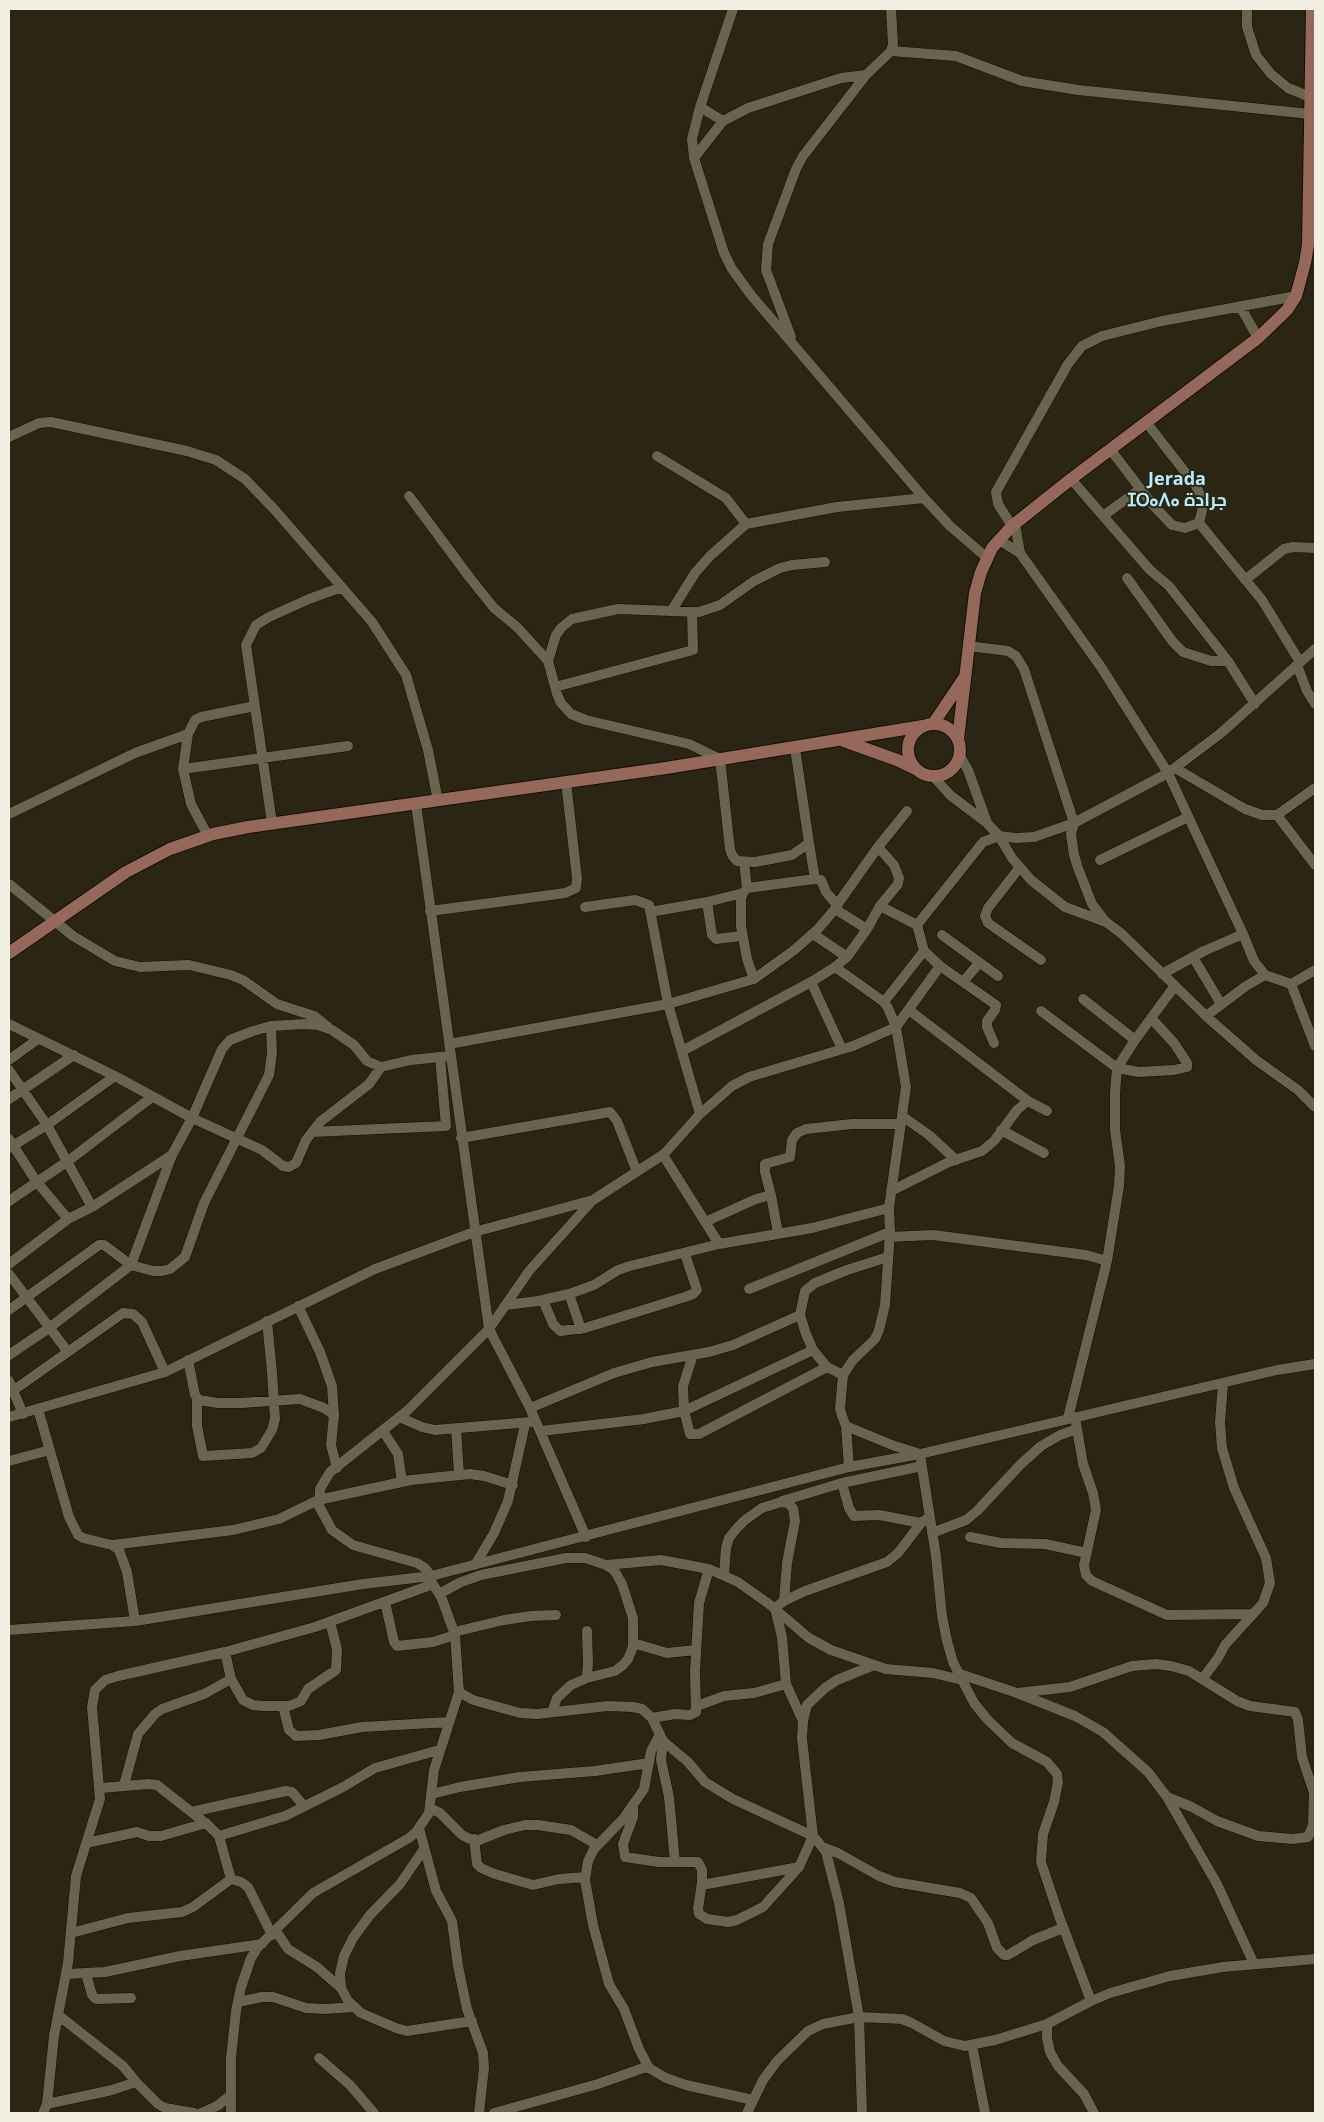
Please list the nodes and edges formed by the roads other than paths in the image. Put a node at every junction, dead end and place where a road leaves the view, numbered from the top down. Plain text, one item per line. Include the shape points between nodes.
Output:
1 (733, 9) edge
2 (891, 9) edge
3 (1247, 9) edge
4 (1312, 9) edge
5 (891, 51) junction
6 (866, 75) junction
7 (1310, 97) junction
8 (700, 106) junction
9 (1310, 114) junction
10 (723, 120) junction
11 (694, 158) junction
12 (1296, 296) junction
13 (1240, 306) junction
14 (1258, 338) junction
15 (793, 342) junction
16 (1146, 422) junction
17 (9, 437) edge
18 (1110, 449) junction
19 (657, 456) dead end
20 (1071, 479) junction
21 (1140, 488) junction
22 (409, 496) dead end
23 (924, 498) junction
24 (1103, 516) junction
25 (1199, 523) junction
26 (746, 524) junction
27 (1014, 525) junction
28 (999, 540) junction
29 (1315, 548) edge
30 (1020, 553) junction
31 (986, 557) junction
32 (825, 562) dead end
33 (1127, 578) dead end
34 (1245, 580) junction
35 (342, 587) junction
36 (672, 610) junction
37 (692, 612) junction
38 (968, 646) junction
39 (1315, 649) edge
40 (548, 662) junction
41 (1228, 662) junction
42 (1298, 663) junction
43 (965, 676) junction
44 (555, 687) junction
45 (1255, 704) junction
46 (1315, 704) edge
47 (255, 706) junction
48 (928, 725) junction
49 (188, 734) junction
50 (958, 739) junction
51 (844, 741) junction
52 (348, 746) dead end
53 (795, 748) junction
54 (960, 756) junction
55 (263, 758) junction
56 (720, 759) junction
57 (183, 769) junction
58 (1171, 770) junction
59 (927, 774) junction
60 (566, 782) junction
61 (1315, 788) edge
62 (438, 800) junction
63 (416, 804) junction
64 (907, 811) dead end
65 (9, 814) edge
66 (1277, 815) junction
67 (1188, 816) junction
68 (272, 823) junction
69 (987, 823) junction
70 (1074, 823) junction
71 (208, 836) junction
72 (999, 836) junction
73 (809, 844) junction
74 (878, 847) junction
75 (1100, 860) dead end
76 (744, 862) junction
77 (1315, 865) edge
78 (1020, 867) junction
79 (816, 879) junction
80 (9, 884) edge
81 (745, 890) junction
82 (707, 902) junction
83 (880, 906) junction
84 (585, 907) dead end
85 (836, 907) junction
86 (430, 912) junction
87 (650, 912) junction
88 (55, 920) junction
89 (1106, 922) junction
90 (918, 925) junction
91 (867, 929) junction
92 (813, 934) junction
93 (1243, 934) junction
94 (942, 935) dead end
95 (742, 936) junction
96 (924, 951) junction
97 (9, 953) edge
98 (847, 957) junction
99 (1193, 957) junction
100 (1041, 960) dead end
101 (979, 963) junction
102 (940, 966) junction
103 (836, 967) junction
104 (1315, 970) edge
105 (1162, 974) junction
106 (1266, 975) junction
107 (998, 976) dead end
108 (754, 979) junction
109 (811, 982) junction
110 (963, 982) junction
111 (1291, 984) junction
112 (1174, 987) junction
113 (1083, 999) dead end
114 (884, 1002) junction
115 (668, 1004) junction
116 (1221, 1004) junction
117 (909, 1010) junction
118 (1041, 1012) dead end
119 (1206, 1016) junction
120 (1151, 1018) junction
121 (9, 1024) edge
122 (271, 1026) junction
123 (896, 1027) junction
124 (332, 1030) junction
125 (38, 1038) junction
126 (1134, 1040) junction
127 (994, 1043) dead end
128 (448, 1044) junction
129 (1315, 1046) edge
130 (842, 1049) junction
131 (682, 1051) junction
132 (74, 1055) junction
133 (445, 1056) junction
134 (9, 1060) edge
135 (381, 1067) junction
136 (1117, 1068) junction
137 (9, 1070) edge
138 (115, 1076) junction
139 (22, 1089) junction
140 (152, 1097) junction
141 (9, 1099) edge
142 (1028, 1101) junction
143 (1315, 1107) edge
144 (1047, 1111) dead end
145 (700, 1114) junction
146 (192, 1118) junction
147 (902, 1120) junction
148 (47, 1125) junction
149 (1001, 1130) junction
150 (312, 1132) junction
151 (461, 1138) junction
152 (237, 1139) junction
153 (10, 1144) edge
154 (1044, 1153) dead end
155 (172, 1154) junction
156 (663, 1155) junction
157 (956, 1160) junction
158 (68, 1161) junction
159 (637, 1172) junction
160 (36, 1181) junction
161 (891, 1191) junction
162 (771, 1195) junction
163 (593, 1200) junction
164 (9, 1201) edge
165 (92, 1207) junction
166 (889, 1208) junction
167 (68, 1219) junction
168 (705, 1222) junction
169 (474, 1232) junction
170 (778, 1233) junction
171 (889, 1234) junction
172 (719, 1244) junction
173 (685, 1254) junction
174 (888, 1257) junction
175 (1107, 1261) junction
176 (9, 1264) edge
177 (131, 1265) junction
178 (9, 1274) edge
179 (749, 1289) dead end
180 (569, 1294) junction
181 (26, 1298) junction
182 (543, 1300) junction
183 (506, 1304) junction
184 (298, 1306) junction
185 (9, 1310) edge
186 (800, 1314) junction
187 (266, 1321) junction
188 (49, 1328) junction
189 (489, 1329) junction
190 (581, 1329) junction
191 (813, 1350) junction
192 (68, 1352) junction
193 (9, 1355) edge
194 (693, 1355) junction
195 (188, 1360) junction
196 (1315, 1364) edge
197 (827, 1367) junction
198 (165, 1372) junction
199 (843, 1375) junction
200 (9, 1380) edge
201 (1223, 1384) junction
202 (14, 1390) junction
203 (197, 1398) junction
204 (274, 1401) junction
205 (530, 1408) junction
206 (38, 1409) junction
207 (684, 1411) junction
208 (23, 1414) junction
209 (334, 1415) junction
210 (400, 1417) junction
211 (9, 1418) edge
212 (1071, 1418) junction
213 (536, 1421) junction
214 (525, 1424) junction
215 (846, 1426) junction
216 (456, 1428) junction
217 (1077, 1429) junction
218 (383, 1431) junction
219 (541, 1431) junction
220 (50, 1450) junction
221 (920, 1454) junction
222 (9, 1461) edge
223 (922, 1466) junction
224 (849, 1467) junction
225 (337, 1468) junction
226 (459, 1474) junction
227 (402, 1482) junction
228 (842, 1482) junction
229 (513, 1484) junction
230 (318, 1500) junction
231 (781, 1502) junction
232 (925, 1520) junction
233 (932, 1532) junction
234 (586, 1537) junction
235 (970, 1537) dead end
236 (112, 1545) junction
237 (1087, 1552) junction
238 (475, 1565) junction
239 (606, 1565) junction
240 (709, 1569) junction
241 (724, 1575) junction
242 (431, 1579) junction
243 (439, 1594) junction
244 (784, 1601) junction
245 (385, 1602) junction
246 (775, 1608) junction
247 (1253, 1614) junction
248 (556, 1615) dead end
249 (135, 1621) junction
250 (330, 1622) junction
251 (9, 1630) edge
252 (587, 1631) dead end
253 (455, 1634) junction
254 (633, 1643) junction
255 (696, 1650) junction
256 (225, 1652) junction
257 (874, 1665) junction
258 (961, 1677) junction
259 (587, 1678) junction
260 (1203, 1678) junction
261 (232, 1679) junction
262 (786, 1684) junction
263 (459, 1692) junction
264 (1017, 1693) junction
265 (283, 1706) junction
266 (696, 1706) junction
267 (552, 1712) junction
268 (652, 1718) junction
269 (803, 1721) junction
270 (449, 1722) junction
271 (662, 1737) junction
272 (439, 1750) junction
273 (649, 1763) junction
274 (124, 1785) junction
275 (100, 1788) junction
276 (432, 1794) junction
277 (1167, 1797) junction
278 (304, 1806) junction
279 (633, 1806) junction
280 (430, 1808) junction
281 (191, 1812) junction
282 (206, 1824) junction
283 (419, 1828) junction
284 (219, 1836) junction
285 (813, 1836) junction
286 (474, 1840) junction
287 (86, 1843) junction
288 (598, 1845) junction
289 (822, 1847) junction
290 (424, 1849) junction
291 (675, 1862) junction
292 (799, 1867) junction
293 (585, 1877) junction
294 (231, 1879) junction
295 (702, 1885) junction
296 (1064, 1928) junction
297 (72, 1933) junction
298 (274, 1933) junction
299 (262, 1944) junction
300 (1315, 1959) edge
301 (1254, 1964) junction
302 (66, 1974) junction
303 (86, 1974) junction
304 (341, 1988) junction
305 (131, 1998) dead end
306 (1091, 2000) junction
307 (238, 2002) junction
308 (355, 2007) junction
309 (58, 2014) junction
310 (859, 2017) junction
311 (472, 2021) junction
312 (1047, 2024) junction
313 (972, 2045) junction
314 (319, 2058) dead end
315 (648, 2068) junction
316 (136, 2082) junction
317 (231, 2095) junction
318 (753, 2100) junction
319 (533, 2108) edge
320 (45, 2109) edge
321 (194, 2113) edge
322 (203, 2113) edge
323 (231, 2113) edge
324 (374, 2113) edge
325 (479, 2113) edge
326 (494, 2113) edge
327 (746, 2113) edge
328 (862, 2113) edge
329 (985, 2113) edge
330 (1094, 2113) edge

1 - 8 street
2 - 5 street
3 - 7 street via 1247,28 1256,55 1288,88
4 - 7 main road
5 - 6 street
5 - 9 street via 956,56 1022,81 1078,90
6 - 10 street via 841,78 768,100
6 - 15 street via 803,156 768,244 766,270
7 - 9 main road
8 - 10 street
8 - 11 street via 693,130
9 - 12 main road via 1308,245
10 - 11 street
11 - 15 street via 732,269
12 - 13 street
12 - 14 main road via 1287,310
13 - 14 street
13 - 27 street via 1102,336 1082,346 1068,364 996,492 998,504
14 - 16 main road
15 - 23 street
16 - 18 main road
16 - 25 street via 1196,486 1203,501
17 - 35 street via 39,423 51,422 152,442 216,460 245,479
18 - 20 main road
18 - 21 street
19 - 26 street via 726,498
20 - 24 street
20 - 27 main road
21 - 24 street
21 - 25 street via 1172,525 1185,528
22 - 40 street via 494,608
23 - 26 street via 837,507
23 - 31 street
24 - 41 street via 1150,570 1169,586
25 - 34 street
26 - 36 street via 695,573
27 - 28 main road
27 - 30 street
28 - 30 street
28 - 31 main road
29 - 34 street via 1284,549
30 - 58 street
31 - 38 main road
32 - 37 street via 780,568 754,581 720,605
33 - 41 street via 1183,652 1211,661
34 - 42 street via 1262,600
35 - 47 street via 292,606 256,625 245,651
35 - 62 street via 372,622 406,675 428,750
36 - 37 street
36 - 40 street via 618,609 572,619 556,635
37 - 44 street via 692,650
38 - 43 main road
38 - 70 street via 1008,651 1016,656 1024,669
39 - 42 street
40 - 44 street
41 - 45 street
42 - 45 street
42 - 46 street
43 - 48 main road
43 - 50 main road
44 - 56 street via 561,703 571,714 689,744
45 - 58 street
47 - 49 street via 201,717 195,720
47 - 55 street
48 - 50 main road via 948,728
48 - 51 main road
48 - 59 main road via 912,737 908,752 914,766
49 - 57 street
49 - 65 street via 135,753
50 - 54 main road
51 - 53 main road
51 - 59 main road
52 - 55 street
53 - 56 main road
53 - 73 street
54 - 59 main road via 950,771 942,775
54 - 69 street
55 - 57 street
55 - 68 street
56 - 60 main road
56 - 76 street via 730,849 737,861
57 - 71 street via 191,804
58 - 66 street via 1244,809 1262,815
58 - 67 street
58 - 70 street
59 - 69 street
60 - 62 main road
60 - 86 street via 576,888 558,894
61 - 66 street
62 - 63 main road
63 - 68 main road
63 - 86 street
64 - 74 street
66 - 77 street
67 - 75 street
67 - 93 street
68 - 71 main road
69 - 72 street
70 - 72 street via 1034,837
70 - 89 street via 1071,834 1076,861 1092,904
71 - 88 main road via 170,849 126,872
72 - 78 street
72 - 90 street via 982,842
73 - 76 street via 792,855
73 - 79 street
74 - 83 street via 894,865 899,878 898,884
74 - 85 street
76 - 81 street
78 - 89 street via 1065,907
78 - 100 street via 985,916 988,923
79 - 81 street
79 - 85 street via 821,880
80 - 88 street
81 - 82 street
81 - 95 street via 740,899
82 - 87 street
82 - 95 street via 712,935 716,939
83 - 90 street
83 - 91 street
84 - 87 street via 635,900 649,905
85 - 91 street
85 - 92 street
86 - 128 street
87 - 115 street
88 - 97 main road
88 - 124 street via 73,936 122,964 189,965 231,976 243,980 277,1004 314,1016
89 - 105 street via 1137,947
90 - 96 street
91 - 98 street
92 - 98 street
92 - 108 street
93 - 99 street
93 - 106 street via 1254,962
94 - 101 street
95 - 108 street
96 - 102 street
96 - 114 street
98 - 103 street
99 - 105 street
99 - 116 street
101 - 107 street
101 - 110 street
102 - 110 street
102 - 117 street
103 - 109 street
103 - 114 street
104 - 111 street
105 - 112 street
106 - 111 street
106 - 116 street
108 - 115 street
109 - 130 street
109 - 131 street
110 - 127 street via 996,1005 987,1021
111 - 129 street
112 - 119 street
112 - 120 street
113 - 126 street
114 - 123 street
115 - 128 street
115 - 131 street
116 - 119 street
117 - 123 street
117 - 142 street
118 - 136 street
119 - 143 street
120 - 126 street
120 - 136 street via 1174,1044 1187,1067 1139,1072
121 - 125 street
122 - 124 street via 304,1024
122 - 146 street via 230,1040 222,1048
122 - 152 street via 272,1066
123 - 130 street
123 - 147 street via 906,1087
124 - 135 street via 354,1045 367,1061
125 - 132 street
125 - 134 street
126 - 136 street
128 - 133 street
130 - 145 street via 749,1077 732,1086
131 - 145 street
132 - 138 street
132 - 139 street
133 - 135 street
133 - 150 street via 446,1126
133 - 151 street
135 - 150 street via 369,1084
136 - 175 street via 1115,1130 1119,1186
137 - 139 street
138 - 140 street
138 - 148 street
139 - 141 street
139 - 148 street
140 - 146 street
140 - 158 street
142 - 144 street
142 - 149 street
145 - 156 street
146 - 152 street
146 - 155 street
147 - 157 street via 929,1135
147 - 161 street
147 - 162 street via 797,1133 792,1140 790,1157 765,1164
148 - 153 street
148 - 158 street
149 - 154 street
149 - 157 street via 982,1151
150 - 152 street via 293,1166 280,1165 268,1153
151 - 159 street via 610,1112 617,1121
151 - 169 street
152 - 177 street via 204,1202 185,1257 162,1271
153 - 160 street
155 - 165 street
155 - 177 street
156 - 159 street
156 - 168 street
157 - 161 street
158 - 160 street
158 - 165 street
159 - 163 street
160 - 164 street
160 - 167 street
161 - 166 street
162 - 168 street
162 - 170 street
163 - 169 street
163 - 183 street via 529,1271
165 - 167 street
166 - 170 street via 812,1228
166 - 171 street
167 - 176 street
168 - 172 street
169 - 184 street via 375,1269
169 - 189 street
170 - 172 street
171 - 174 street
171 - 175 street via 933,1235 1086,1255
171 - 179 street
172 - 173 street
173 - 180 street via 618,1270
173 - 190 street via 697,1290 693,1294
174 - 186 street via 809,1286
174 - 199 street via 885,1305 879,1330
175 - 212 street
177 - 181 street via 104,1245 99,1245
177 - 188 street
178 - 181 street
180 - 182 street
180 - 190 street
181 - 185 street
181 - 188 street
182 - 183 street
182 - 190 street via 557,1329
183 - 189 street
184 - 187 street
184 - 209 street via 330,1379
186 - 191 street
186 - 194 street via 733,1345
187 - 195 street
187 - 204 street
188 - 192 street
188 - 193 street
189 - 205 street
189 - 210 street
191 - 197 street
191 - 207 street
192 - 198 street via 115,1318 128,1313 142,1322
192 - 202 street
194 - 205 street via 614,1373
194 - 207 street via 683,1386
195 - 198 street
195 - 203 street
196 - 201 street
197 - 199 street
197 - 207 street via 695,1436 690,1434
198 - 206 street
199 - 215 street via 840,1410
200 - 202 street
201 - 212 street
201 - 247 street via 1222,1448 1234,1488 1269,1570 1267,1594
202 - 208 street
203 - 204 street via 218,1403
203 - 204 street via 200,1450 202,1456 208,1457 252,1453 261,1448 274,1424
204 - 209 street via 300,1399
205 - 213 street
206 - 208 street
206 - 220 street
207 - 219 street
208 - 211 street
209 - 225 street via 331,1445
210 - 216 street via 428,1428
210 - 218 street
212 - 217 street
212 - 221 street
213 - 214 street
213 - 219 street
214 - 216 street
214 - 229 street
215 - 221 street
215 - 224 street
216 - 226 street
217 - 233 street via 1041,1446 966,1520
217 - 237 street via 1096,1510
218 - 225 street
218 - 227 street via 398,1454
219 - 234 street
220 - 222 street
220 - 236 street via 69,1516 78,1535
221 - 223 street
221 - 224 street
223 - 228 street
223 - 232 street
224 - 234 street
225 - 230 street via 325,1479
226 - 227 street
226 - 229 street via 484,1476
227 - 230 street
228 - 231 street
228 - 232 street via 854,1516
229 - 238 street via 502,1516
230 - 236 street via 279,1519 233,1530
230 - 242 street via 326,1523 343,1539 364,1549 417,1563 425,1568
231 - 241 street via 762,1508 736,1528 726,1548
231 - 244 street via 791,1504 795,1515
232 - 233 street
232 - 244 street via 888,1562
233 - 258 street via 947,1641
234 - 238 street
235 - 237 street via 1001,1543 1045,1544
236 - 249 street via 119,1550 125,1562
237 - 247 street via 1084,1571 1092,1581 1156,1611 1179,1616
238 - 242 street
239 - 240 street via 661,1560
239 - 243 street via 576,1557 540,1562 481,1575
239 - 254 street via 618,1575 631,1609
240 - 241 street
240 - 255 street via 699,1603
241 - 246 street
242 - 243 street
242 - 245 street via 428,1586
242 - 249 street via 363,1584
243 - 253 street
244 - 246 street
245 - 250 street
245 - 253 street via 397,1646 433,1642
246 - 257 street via 809,1638 847,1657
246 - 262 street via 783,1644
247 - 260 street via 1225,1645
248 - 253 street via 504,1620
249 - 251 street
250 - 256 street
250 - 265 street via 337,1648 336,1670 308,1689 301,1701
252 - 259 street
253 - 263 street
254 - 255 street via 667,1653
254 - 259 street via 623,1665
255 - 266 street
256 - 261 street
256 - 275 street via 118,1676 98,1685 92,1697 92,1707
257 - 258 street
257 - 269 street via 825,1688 807,1705
258 - 264 street
258 - 296 street via 974,1703 1002,1734 1047,1762 1057,1774 1054,1802 1043,1834 1041,1862
259 - 267 street via 560,1694
260 - 264 street via 1171,1666 1144,1664 1070,1686
260 - 277 street via 1250,1706 1295,1712 1302,1757 1314,1793 1311,1833 1303,1839 1258,1836
261 - 265 street via 247,1703
261 - 274 street via 155,1714 138,1734
262 - 266 street via 754,1693 724,1696
262 - 269 street
263 - 267 street via 473,1700 520,1713
263 - 270 street
264 - 277 street via 1075,1716 1103,1732 1148,1772
265 - 270 street via 288,1730 296,1736 362,1727
266 - 268 street via 694,1714
267 - 268 street via 608,1706 633,1707 642,1709
268 - 271 street
269 - 285 street via 802,1739
270 - 272 street
271 - 273 street via 651,1750
271 - 285 street via 705,1782 719,1792
271 - 291 street via 661,1760 669,1797
272 - 276 street
272 - 278 street via 375,1768
273 - 276 street via 520,1777
273 - 279 street via 644,1789
274 - 275 street
274 - 281 street via 157,1785
275 - 287 street via 100,1799
276 - 280 street
277 - 301 street via 1217,1884
278 - 281 street via 292,1792 286,1791
278 - 284 street via 285,1816
279 - 288 street
279 - 291 street via 633,1817 623,1844 624,1856
280 - 283 street
280 - 286 street via 440,1813 462,1835
281 - 282 street
282 - 284 street
282 - 287 street via 161,1836 133,1832
283 - 290 street
283 - 298 street via 409,1838 313,1893
284 - 294 street
285 - 289 street
285 - 292 street
286 - 288 street via 512,1828 538,1825 571,1830
286 - 293 street via 475,1859 480,1868 516,1881 536,1885
287 - 297 street via 76,1876
288 - 293 street via 588,1861
289 - 296 street via 895,1882 971,1898 988,1923 997,1948 1004,1955
289 - 310 street via 838,1903
290 - 304 street via 400,1884 353,1938 344,1956
290 - 311 street via 436,1891 452,1921 458,1966
291 - 295 street via 698,1862 702,1870
292 - 295 street
292 - 295 street via 763,1907 728,1922 707,1919 699,1914
293 - 315 street via 593,1926 609,1984 624,2010
294 - 297 street via 182,1912 128,1918
294 - 298 street via 248,1887
296 - 306 street
297 - 302 street
298 - 299 street
298 - 304 street via 288,1949 317,1967
299 - 303 street
299 - 307 street via 251,1958
300 - 301 street
301 - 306 street via 1170,1976
302 - 303 street
302 - 309 street
303 - 305 street via 96,1999
304 - 308 street
306 - 312 street
307 - 308 street via 268,1997 306,2008
307 - 317 street via 231,2058
308 - 311 street via 378,2022 408,2031
309 - 316 street via 123,2066
309 - 320 street
310 - 313 street via 902,2019 953,2045
310 - 318 street via 823,2024 808,2031 777,2061
310 - 328 street
311 - 325 street via 483,2053
312 - 313 street
312 - 330 street via 1050,2052 1058,2066 1084,2094
313 - 329 street
314 - 324 street via 350,2084
315 - 318 street via 686,2085
315 - 319 street via 637,2069
316 - 320 street
316 - 321 street via 162,2107
317 - 322 street
317 - 323 street
318 - 327 street
319 - 326 street

